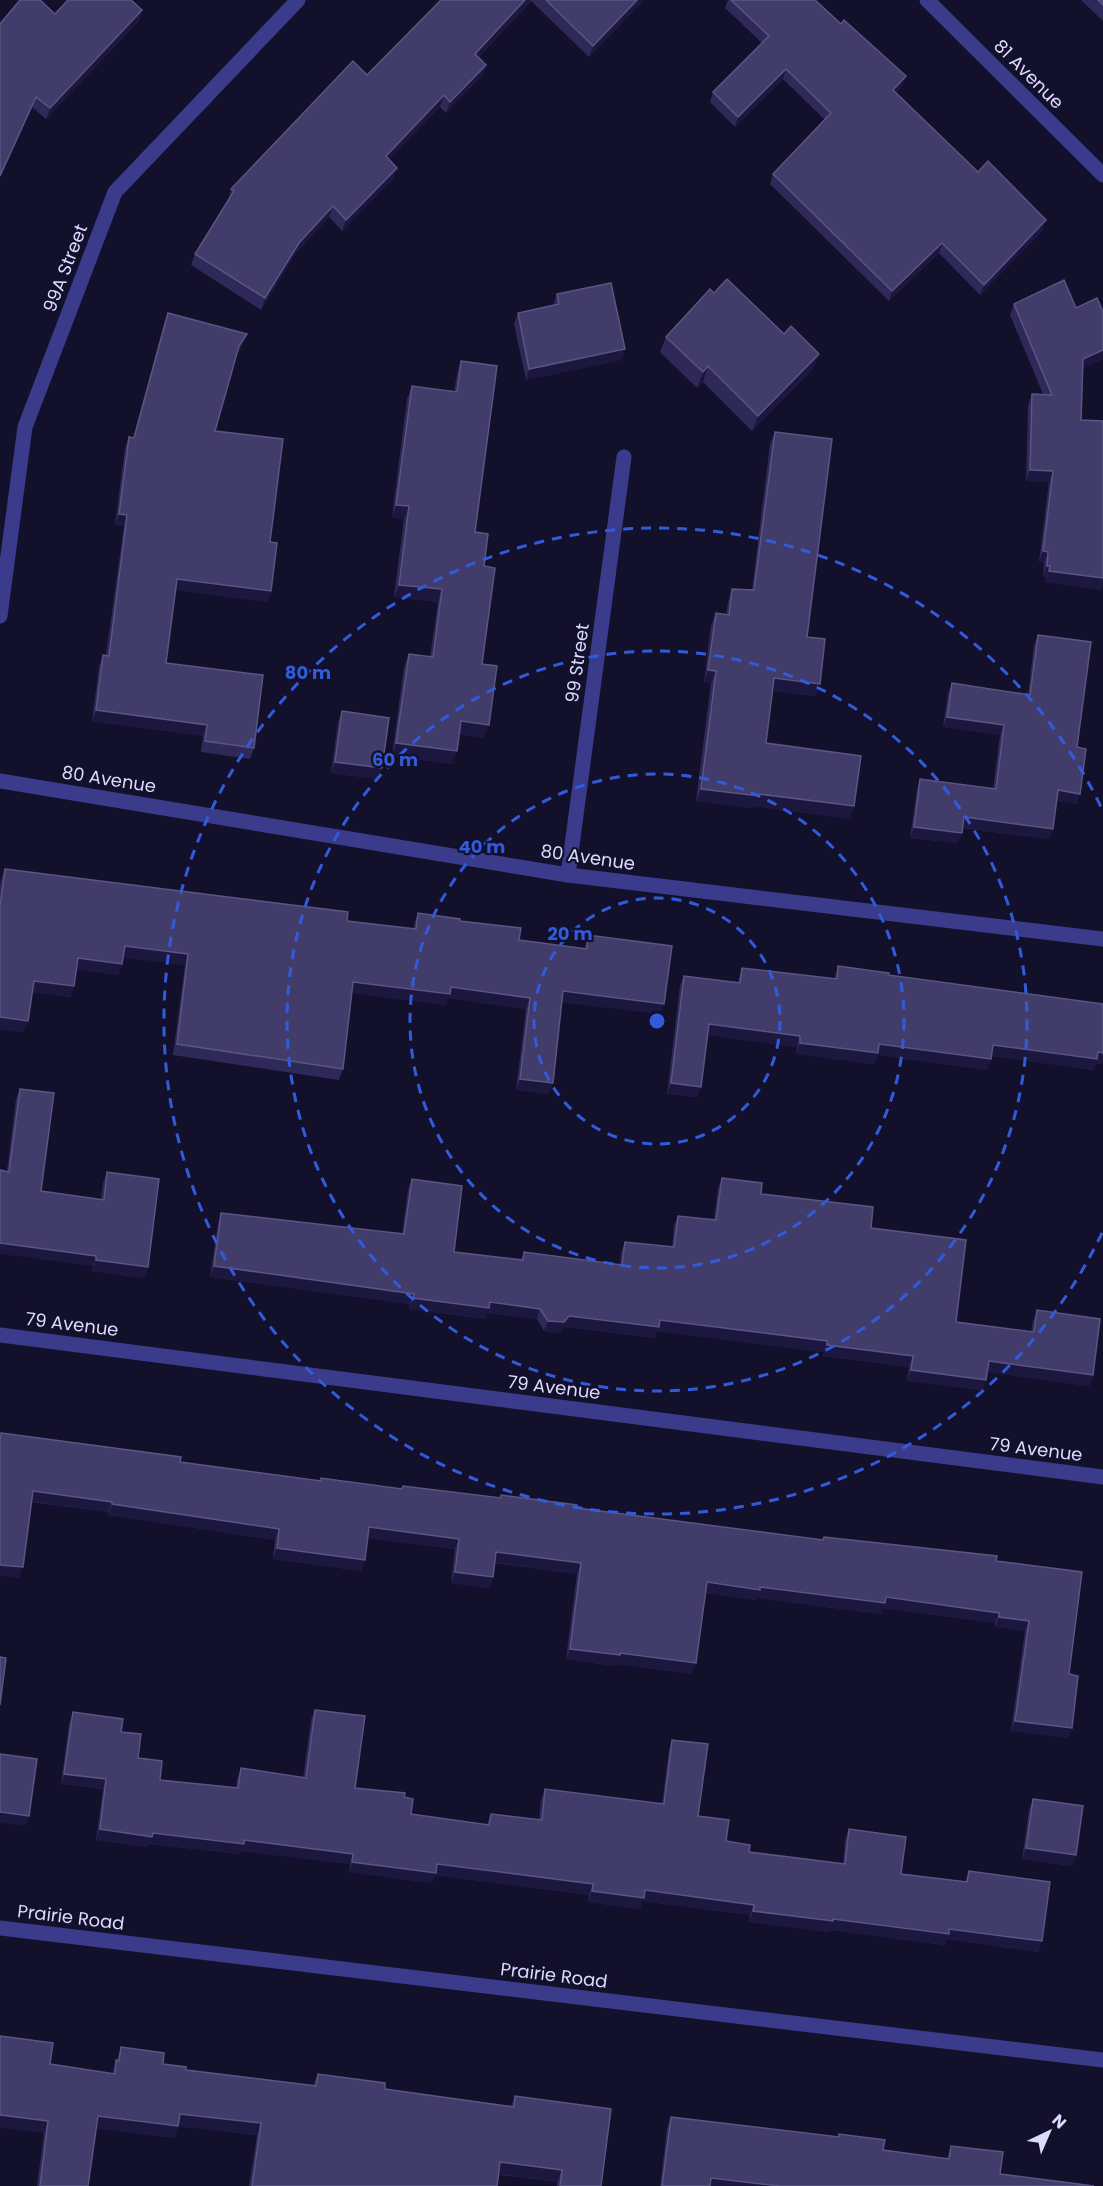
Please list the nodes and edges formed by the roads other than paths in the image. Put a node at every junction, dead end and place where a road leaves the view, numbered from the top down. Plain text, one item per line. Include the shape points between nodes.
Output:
1 (298, 0) edge
2 (927, 0) edge
3 (1103, 175) edge
4 (624, 458) dead end
5 (0, 616) edge
6 (0, 781) edge
7 (568, 875) junction
8 (1103, 939) edge
9 (0, 1335) edge
10 (1103, 1477) edge
11 (0, 1929) edge
12 (1103, 2060) edge

1 - 5 street, 99A Street via 115,192 25,427
2 - 3 street, 81 Avenue
4 - 7 street, 99 Street
6 - 7 street, 80 Avenue
7 - 8 street, 80 Avenue
9 - 10 street, 79 Avenue
11 - 12 street, Prairie Road

